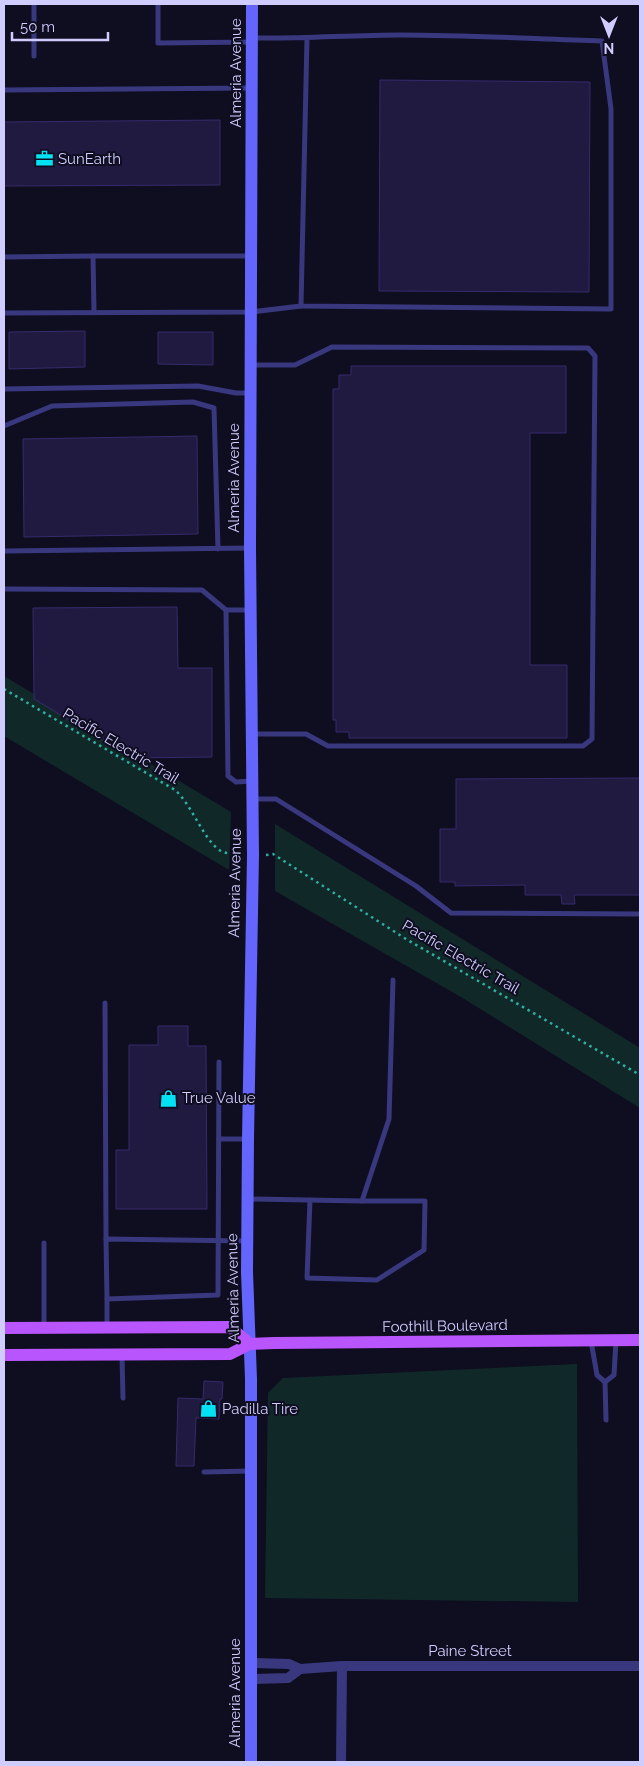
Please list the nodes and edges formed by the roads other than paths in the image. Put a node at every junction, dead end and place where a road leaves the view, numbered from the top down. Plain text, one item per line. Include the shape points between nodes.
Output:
1 (34, 4) edge
2 (158, 4) edge
3 (252, 4) edge
4 (307, 38) junction
5 (252, 40) junction
6 (34, 56) dead end
7 (252, 88) junction
8 (4, 90) edge
9 (94, 256) junction
10 (251, 256) junction
11 (4, 257) edge
12 (300, 306) junction
13 (94, 312) junction
14 (251, 312) junction
15 (4, 313) edge
16 (251, 365) junction
17 (4, 389) edge
18 (251, 393) junction
19 (4, 426) edge
20 (250, 548) junction
21 (218, 549) junction
22 (4, 552) edge
23 (4, 589) edge
24 (226, 610) junction
25 (250, 610) junction
26 (251, 734) junction
27 (252, 781) junction
28 (252, 799) junction
29 (640, 914) edge
30 (393, 980) dead end
31 (105, 1003) dead end
32 (219, 1062) dead end
33 (220, 1139) junction
34 (248, 1139) junction
35 (248, 1199) junction
36 (310, 1200) junction
37 (362, 1201) junction
38 (106, 1239) junction
39 (247, 1240) junction
40 (220, 1241) junction
41 (44, 1243) dead end
42 (107, 1299) junction
43 (107, 1327) junction
44 (4, 1328) edge
45 (44, 1328) junction
46 (591, 1340) junction
47 (616, 1340) junction
48 (640, 1340) edge
49 (250, 1344) junction
50 (4, 1355) edge
51 (122, 1355) junction
52 (606, 1382) junction
53 (123, 1398) dead end
54 (606, 1420) dead end
55 (251, 1471) junction
56 (204, 1472) dead end
57 (251, 1663) junction
58 (342, 1666) junction
59 (640, 1666) edge
60 (300, 1669) junction
61 (252, 1679) junction
62 (251, 1762) edge
63 (341, 1762) edge

1 - 6 lane
2 - 5 lane via 158,43
3 - 5 street, Almeria Avenue
4 - 5 lane
4 - 12 lane
4 - 12 lane via 400,35 602,41 611,109 611,309
5 - 7 street, Almeria Avenue
7 - 8 lane
7 - 10 street, Almeria Avenue
9 - 10 lane
9 - 11 lane
9 - 13 lane
10 - 14 street, Almeria Avenue
12 - 14 lane
13 - 14 lane
13 - 15 lane
14 - 16 street, Almeria Avenue
16 - 18 street, Almeria Avenue
16 - 26 lane via 295,365 332,347 588,348 595,356 592,739 583,746 328,746 306,734
17 - 18 lane via 198,386
18 - 20 street, Almeria Avenue
19 - 21 lane via 52,406 193,402 214,408
20 - 21 lane
20 - 25 street, Almeria Avenue
21 - 22 lane
23 - 24 lane via 202,590
24 - 25 lane
24 - 27 lane via 228,776 236,782
25 - 26 street, Almeria Avenue
26 - 27 street, Almeria Avenue
27 - 28 street, Almeria Avenue
28 - 29 lane via 276,799 416,886 451,914
28 - 34 street, Almeria Avenue
30 - 37 lane via 389,1119
31 - 38 lane
32 - 33 lane
33 - 34 lane
33 - 40 lane
34 - 35 street, Almeria Avenue
35 - 36 lane
35 - 39 street, Almeria Avenue
36 - 37 lane
36 - 37 lane via 307,1278 377,1280 424,1250 425,1201
38 - 40 lane
38 - 42 lane
39 - 40 lane
39 - 49 street, Almeria Avenue
40 - 42 lane via 218,1295
41 - 45 lane
42 - 43 lane
43 - 45 main road
43 - 49 main road via 230,1327
44 - 45 main road
46 - 47 main road, Foothill Boulevard
46 - 49 main road, Foothill Boulevard
46 - 52 lane via 597,1375
47 - 48 main road, Foothill Boulevard
47 - 52 lane via 614,1374
49 - 51 main road, Foothill Boulevard via 230,1354
49 - 55 street, Almeria Avenue
50 - 51 main road, Foothill Boulevard
51 - 53 lane
52 - 54 lane
55 - 56 lane
55 - 57 street, Almeria Avenue
57 - 60 street, Paine Street via 289,1664
57 - 61 street, Almeria Avenue
58 - 59 street, Paine Street
58 - 60 street, Paine Street
58 - 63 street
60 - 61 street, Paine Street via 288,1678
61 - 62 street, Almeria Avenue

